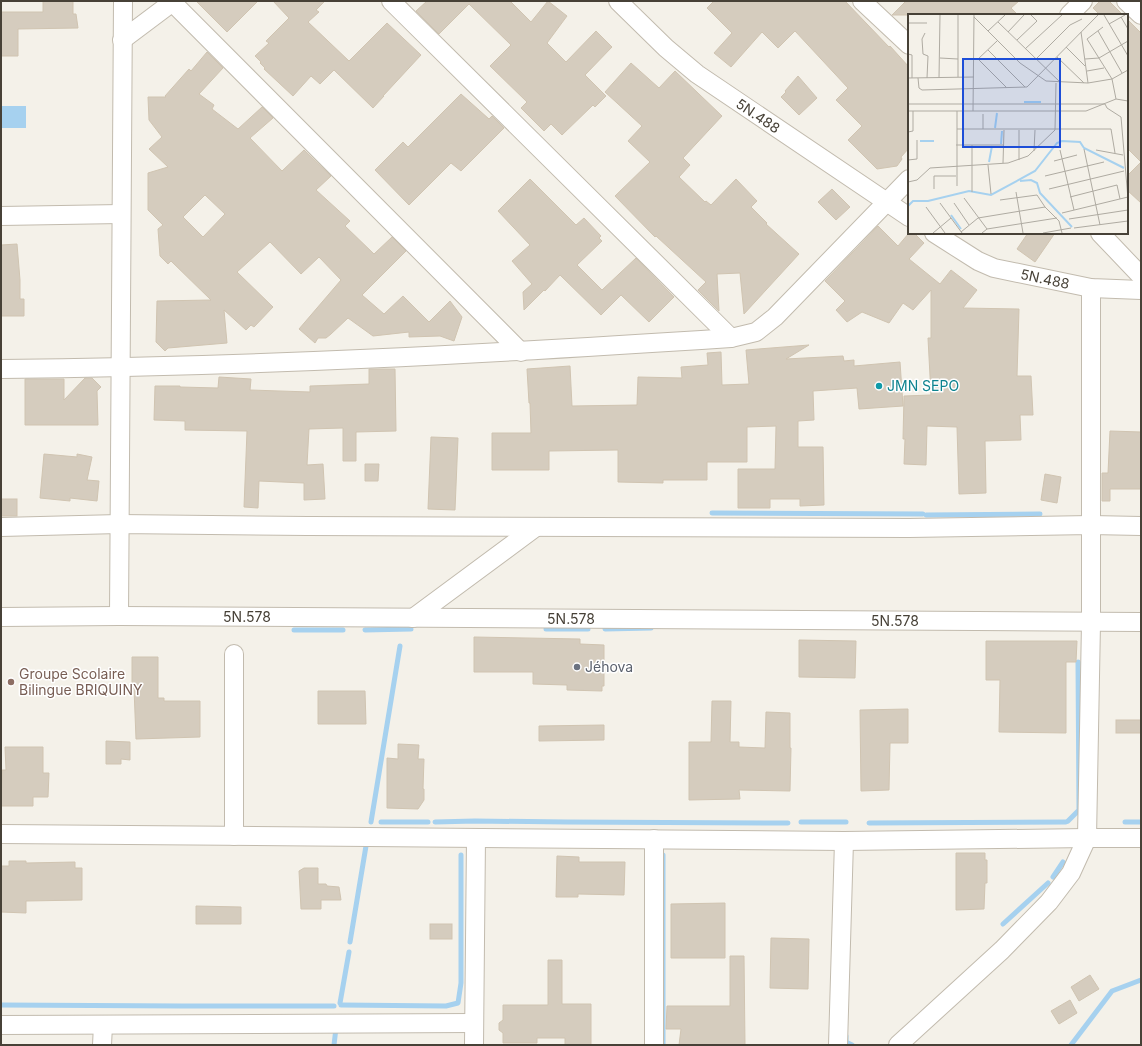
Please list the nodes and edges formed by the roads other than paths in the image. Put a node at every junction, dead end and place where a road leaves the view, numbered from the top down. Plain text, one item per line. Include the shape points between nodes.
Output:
1 (123, 1) edge
2 (391, 1) edge
3 (618, 1) edge
4 (862, 1) edge
5 (1083, 1) edge
6 (1126, 1) edge
7 (173, 2) edge
8 (1070, 14) edge
9 (1141, 15) edge
10 (122, 40) junction
11 (908, 44) edge
12 (908, 179) edge
13 (886, 203) junction
14 (121, 214) junction
15 (1, 216) edge
16 (908, 216) edge
17 (936, 234) edge
18 (1101, 234) edge
19 (1141, 276) edge
20 (1091, 288) junction
21 (1141, 290) edge
22 (731, 338) junction
23 (521, 352) junction
24 (120, 368) junction
25 (1, 369) edge
26 (119, 524) junction
27 (1091, 525) junction
28 (1141, 526) edge
29 (1, 527) edge
30 (536, 527) junction
31 (119, 616) junction
32 (1, 617) edge
33 (413, 618) junction
34 (1141, 622) edge
35 (1091, 623) junction
36 (234, 654) dead end
37 (1, 834) edge
38 (234, 836) junction
39 (476, 838) junction
40 (1087, 838) junction
41 (1141, 838) edge
42 (654, 839) junction
43 (844, 841) junction
44 (474, 1023) junction
45 (1, 1025) edge
46 (103, 1025) junction
47 (102, 1045) edge
48 (474, 1045) edge
49 (654, 1045) edge
50 (838, 1045) edge
51 (898, 1045) edge

1 - 10 street
2 - 22 street
3 - 13 street, 5N.488 via 697,74
4 - 11 street
5 - 8 street
6 - 9 street
7 - 10 street
7 - 23 street
10 - 14 street
12 - 13 street
13 - 16 street, 5N.488
13 - 22 street via 775,317 756,332
14 - 15 street
14 - 24 street
17 - 20 street, 5N.488 via 994,268
18 - 19 street
20 - 21 street, 5N.488
20 - 27 street
22 - 23 street
23 - 24 street
24 - 25 street
24 - 26 street
26 - 29 street
26 - 30 street
26 - 31 street
27 - 28 street
27 - 30 street via 909,528
27 - 35 street
30 - 33 street
31 - 32 street, 5N.578
31 - 33 street, 5N.578
33 - 35 street, 5N.578
34 - 35 street, 5N.578
35 - 40 street
36 - 38 street
37 - 38 street
38 - 39 street
39 - 42 street
39 - 44 street
40 - 41 street
40 - 43 street
40 - 51 street via 1071,873 1049,902 1002,950
42 - 43 street
42 - 49 street
43 - 50 street
44 - 46 street
44 - 48 street
45 - 46 street
46 - 47 street

